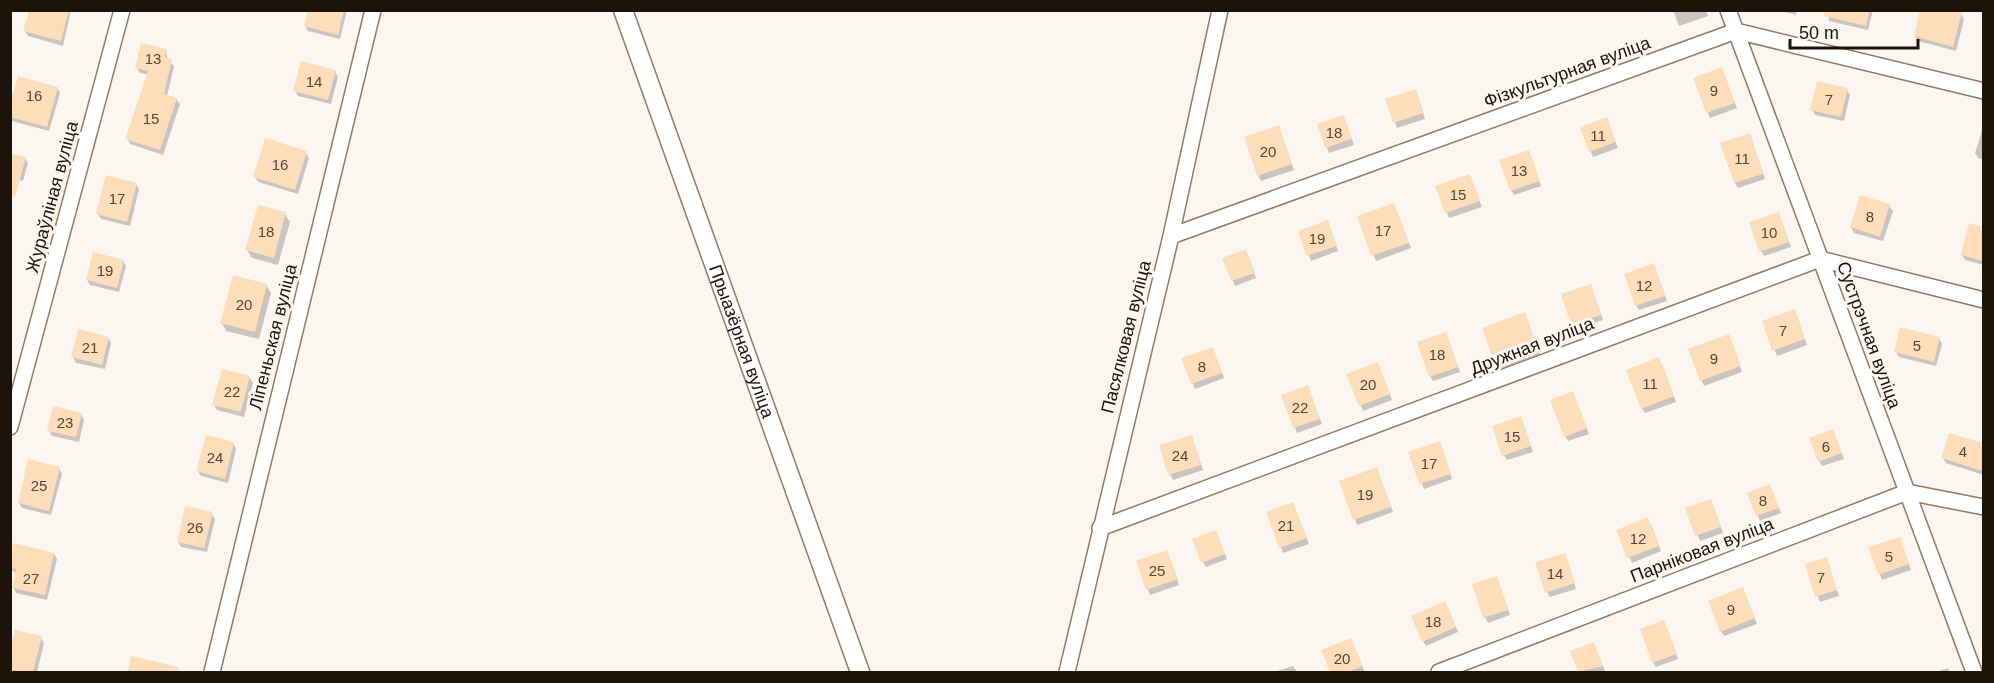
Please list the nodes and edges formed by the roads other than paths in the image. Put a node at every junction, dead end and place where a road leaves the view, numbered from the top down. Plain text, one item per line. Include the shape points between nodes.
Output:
1 (122, 10) edge
2 (373, 10) edge
3 (623, 10) edge
4 (1220, 10) edge
5 (1728, 10) edge
6 (1736, 31) junction
7 (1983, 91) edge
8 (1171, 236) junction
9 (1820, 259) junction
10 (1983, 300) edge
11 (10, 427) edge
12 (1907, 492) junction
13 (1983, 507) edge
14 (1100, 528) junction
15 (212, 672) edge
16 (860, 672) edge
17 (1067, 672) edge
18 (1439, 672) edge
19 (1974, 672) edge

1 - 11 street, Жураўліная вуліца
2 - 15 street, Ліпеньская вуліца
3 - 16 street, Прыазёрная вуліца
4 - 8 street, Пасялковая вуліца
5 - 6 street, Сустрэчная вуліца
6 - 7 street
6 - 8 street, Фізкультурная вуліца
6 - 9 street, Сустрэчная вуліца
8 - 14 street, Пасялковая вуліца
9 - 10 street
9 - 12 street, Сустрэчная вуліца
9 - 14 street, Дружная вуліца
12 - 13 street
12 - 18 street, Парніковая вуліца
12 - 19 street, Сустрэчная вуліца
14 - 17 street, Пасялковая вуліца

